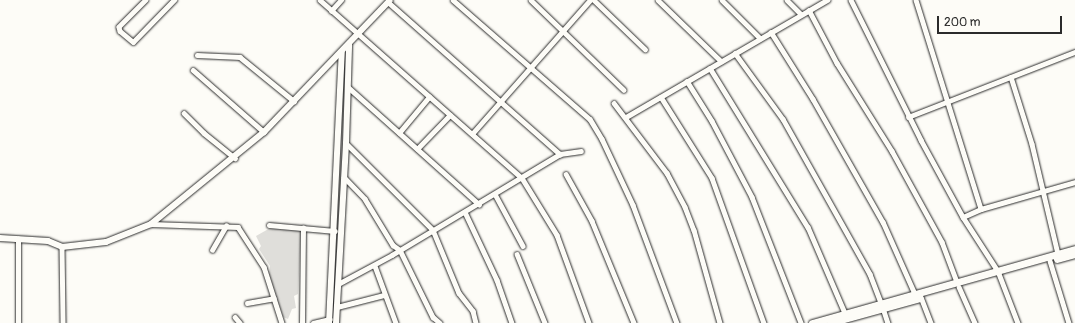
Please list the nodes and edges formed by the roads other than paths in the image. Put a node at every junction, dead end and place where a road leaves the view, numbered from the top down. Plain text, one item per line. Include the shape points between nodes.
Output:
1 (146, 0) edge
2 (174, 0) edge
3 (320, 0) edge
4 (340, 0) edge
5 (453, 0) edge
6 (531, 0) edge
7 (590, 0) edge
8 (594, 0) edge
9 (658, 0) edge
10 (722, 0) edge
11 (787, 0) edge
12 (827, 0) edge
13 (851, 0) edge
14 (916, 0) edge
15 (389, 1) edge
16 (331, 10) junction
17 (809, 10) junction
18 (801, 14) junction
19 (563, 31) junction
20 (771, 32) junction
21 (358, 36) junction
22 (760, 38) junction
23 (349, 45) junction
24 (645, 49) dead end
25 (342, 52) junction
26 (1075, 52) edge
27 (735, 53) junction
28 (197, 55) dead end
29 (721, 61) junction
30 (710, 68) junction
31 (531, 69) junction
32 (193, 70) dead end
33 (1011, 77) junction
34 (687, 82) junction
35 (348, 87) junction
36 (624, 90) dead end
37 (429, 97) junction
38 (661, 97) junction
39 (294, 101) junction
40 (500, 102) junction
41 (614, 102) dead end
42 (947, 102) junction
43 (184, 113) dead end
44 (450, 115) junction
45 (626, 117) junction
46 (908, 117) junction
47 (264, 132) junction
48 (399, 133) junction
49 (472, 134) junction
50 (346, 143) junction
51 (418, 149) junction
52 (581, 151) dead end
53 (560, 154) junction
54 (235, 158) junction
55 (566, 174) dead end
56 (344, 177) junction
57 (522, 178) junction
58 (1075, 182) edge
59 (1043, 191) junction
60 (495, 194) junction
61 (479, 204) junction
62 (981, 210) junction
63 (465, 212) junction
64 (963, 217) junction
65 (151, 224) junction
66 (269, 225) dead end
67 (226, 226) junction
68 (303, 228) junction
69 (433, 230) junction
70 (335, 231) junction
71 (0, 238) edge
72 (18, 239) junction
73 (522, 246) dead end
74 (62, 247) junction
75 (1075, 249) edge
76 (212, 250) dead end
77 (400, 250) junction
78 (517, 254) dead end
79 (1058, 254) junction
80 (1075, 254) edge
81 (1050, 261) junction
82 (375, 266) junction
83 (999, 273) junction
84 (338, 284) junction
85 (958, 284) junction
86 (384, 295) junction
87 (918, 296) junction
88 (274, 298) junction
89 (246, 304) dead end
90 (882, 306) junction
91 (337, 307) junction
92 (235, 317) dead end
93 (846, 318) edge
94 (330, 321) edge
95 (18, 323) edge
96 (63, 323) edge
97 (240, 323) edge
98 (282, 323) edge
99 (302, 323) edge
100 (313, 323) edge
101 (336, 323) edge
102 (396, 323) edge
103 (440, 323) edge
104 (476, 323) edge
105 (512, 323) edge
106 (545, 323) edge
107 (589, 323) edge
108 (634, 323) edge
109 (677, 323) edge
110 (720, 323) edge
111 (764, 323) edge
112 (801, 323) edge
113 (812, 323) edge
114 (830, 323) edge
115 (888, 323) edge
116 (931, 323) edge
117 (975, 323) edge
118 (1018, 323) edge
119 (1069, 323) edge

1 - 2 street via 119,27 133,42
3 - 16 street
4 - 16 street
5 - 31 street
6 - 19 street
7 - 19 street
8 - 24 street
9 - 29 street
10 - 22 street
11 - 18 street
12 - 17 street
13 - 46 street
14 - 42 street
15 - 21 main road
15 - 40 street
16 - 21 street
17 - 18 street
17 - 85 street via 837,63 892,151 942,242
18 - 20 street
19 - 31 street
19 - 36 street
20 - 22 street
20 - 87 street via 813,99 876,210
21 - 23 main road
21 - 37 street
22 - 27 street
23 - 25 main road
23 - 35 main road
25 - 39 main road
25 - 70 main road
26 - 33 street
27 - 29 street
27 - 90 street via 783,119 870,274
28 - 39 street via 240,57
29 - 30 street
30 - 34 street
30 - 93 street via 808,227
31 - 40 street
31 - 109 street via 590,119 602,139 633,205
32 - 47 street
33 - 42 street
33 - 59 street
34 - 38 street
34 - 112 street via 712,121 752,197
35 - 48 street
35 - 50 main road
37 - 44 street
37 - 48 street
38 - 45 street
38 - 111 street via 712,178
39 - 47 main road
40 - 49 street
40 - 53 street
41 - 45 street
42 - 46 street
42 - 62 street
43 - 54 street
44 - 49 street
44 - 51 street
45 - 110 street via 667,173 685,207
46 - 64 street
47 - 54 main road
48 - 51 street
49 - 57 street
50 - 56 main road
50 - 69 street
51 - 61 street
52 - 53 street
53 - 57 street
54 - 65 main road
55 - 108 street via 592,221
56 - 77 street via 365,199 393,245
56 - 84 main road
57 - 60 street
57 - 107 street via 557,235
58 - 59 street
59 - 62 street
59 - 79 street
60 - 61 street
60 - 73 street
61 - 63 street
62 - 64 street
63 - 69 street
63 - 105 street via 497,280
64 - 83 street
65 - 67 street
65 - 74 main road via 106,242
66 - 68 street
67 - 76 street
67 - 88 street via 240,229 255,251 264,267
68 - 70 street
68 - 99 street
69 - 77 street
69 - 104 street via 459,293 473,311
70 - 94 main road
71 - 72 main road
72 - 74 main road via 48,241
72 - 95 street
74 - 96 street
75 - 79 main road
77 - 82 street
77 - 103 street via 423,298
78 - 106 street
79 - 83 main road
80 - 81 main road
81 - 83 main road
81 - 119 street
82 - 84 street
82 - 86 street
83 - 85 main road
83 - 118 street
84 - 91 main road
85 - 87 main road
85 - 117 street
86 - 91 street
86 - 102 street
87 - 90 main road
87 - 116 street
88 - 89 street
88 - 98 street
90 - 93 main road
90 - 115 street
91 - 101 main road
92 - 97 street
93 - 113 main road
93 - 114 main road
94 - 100 street

